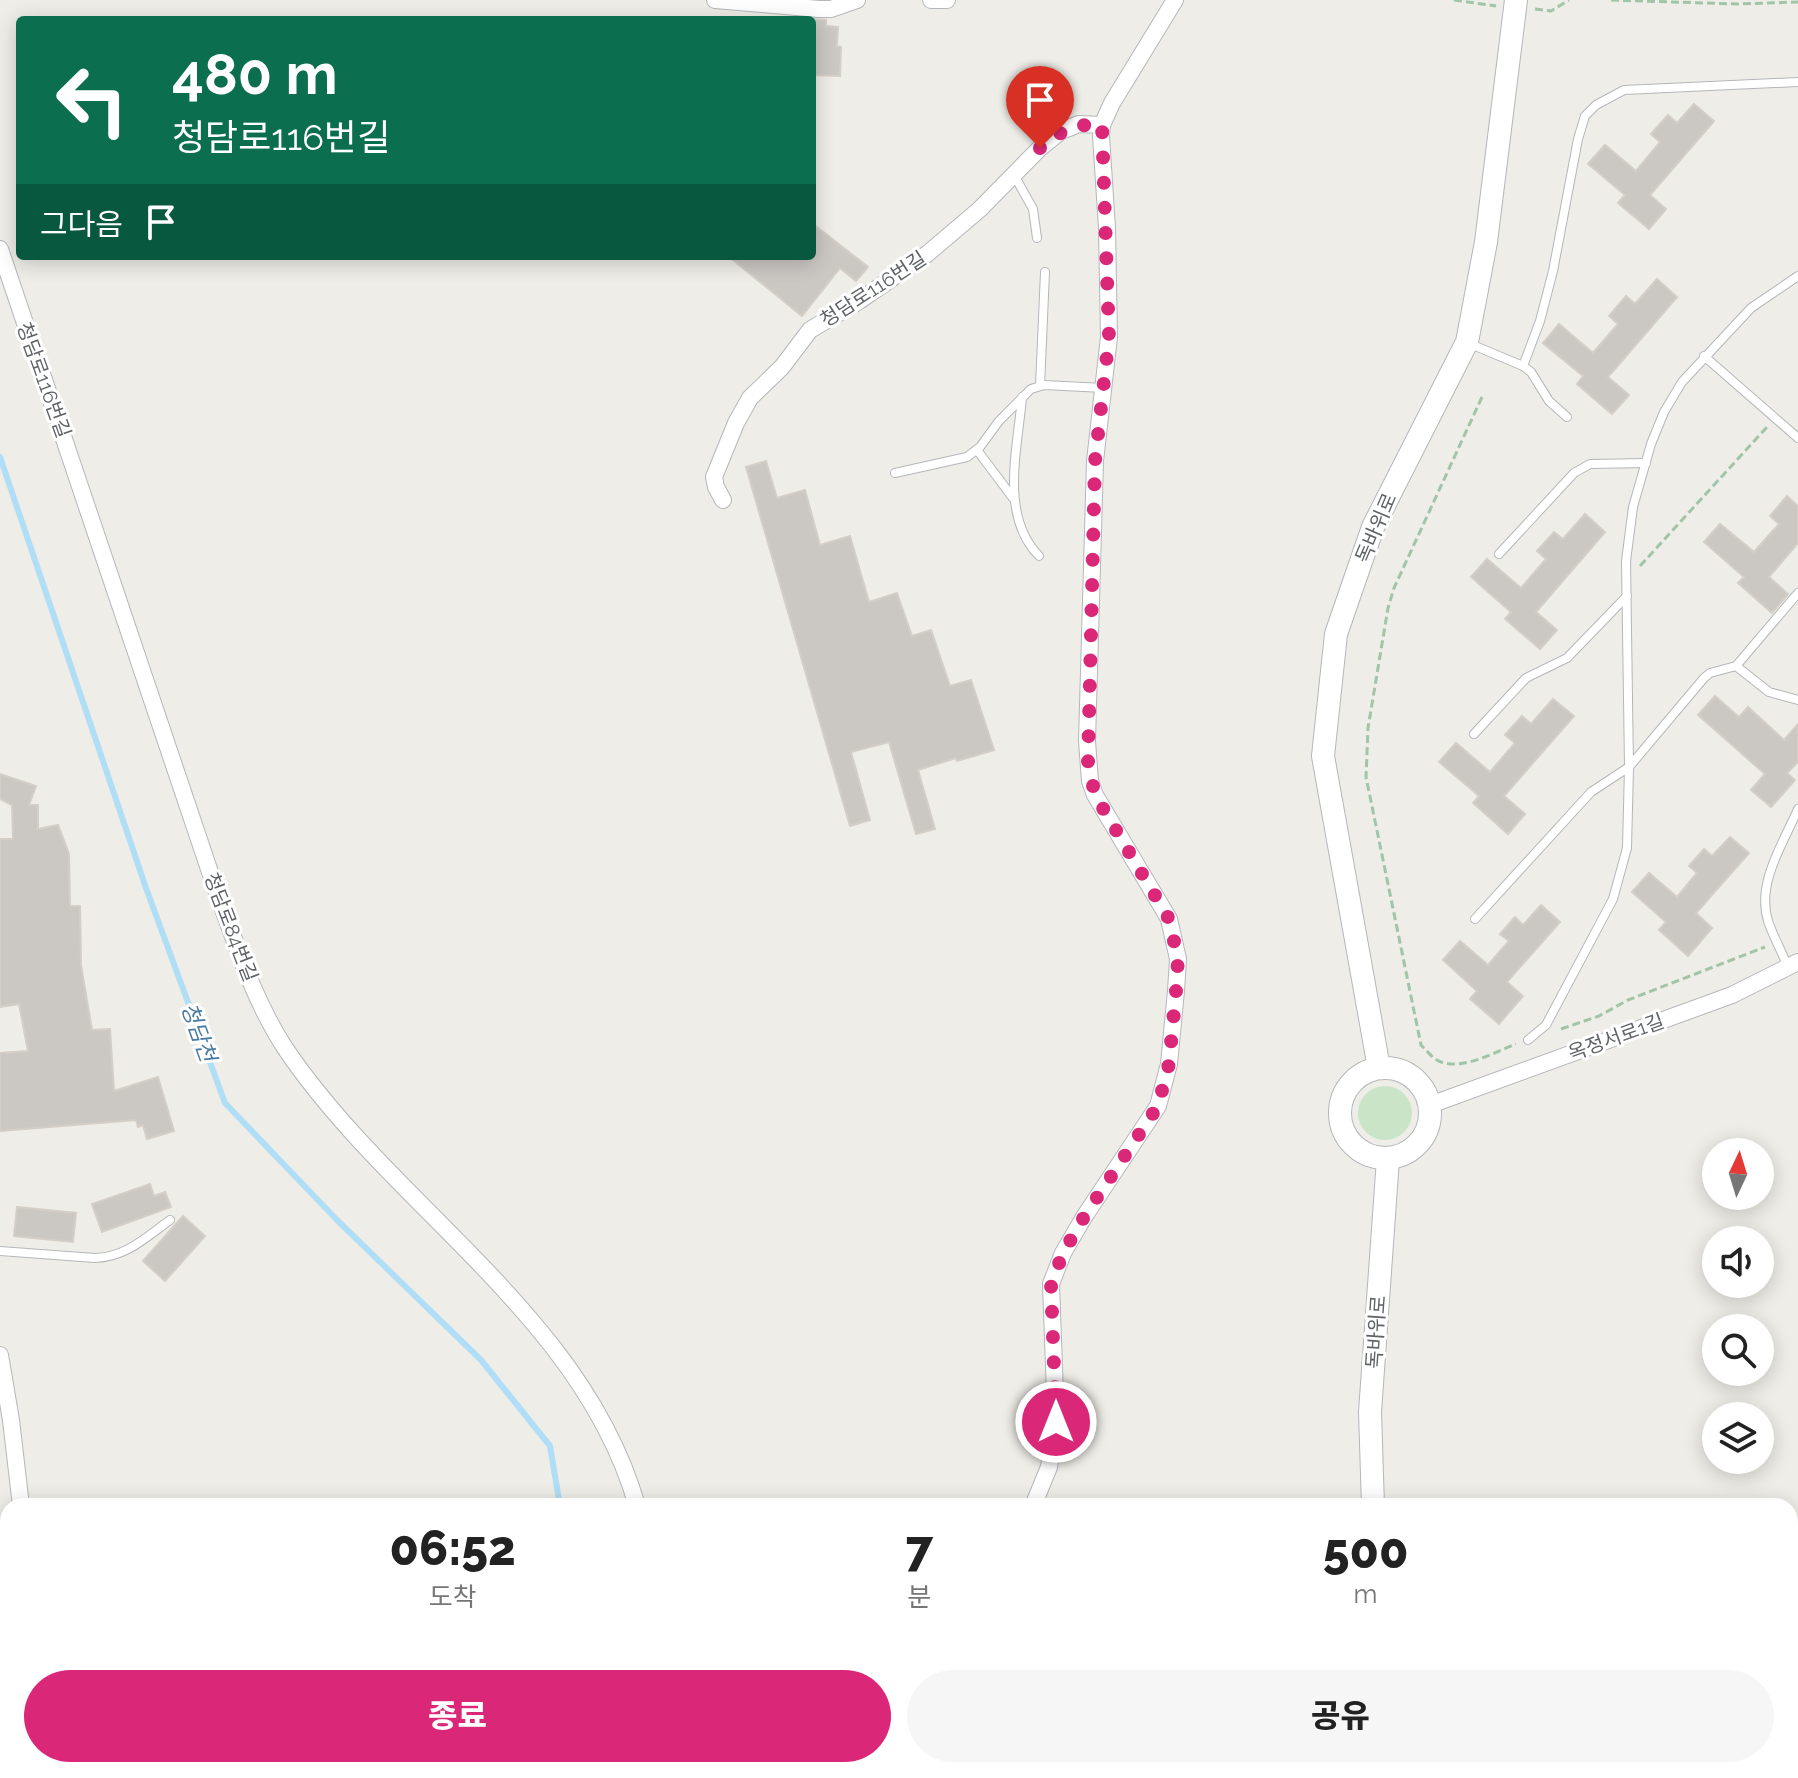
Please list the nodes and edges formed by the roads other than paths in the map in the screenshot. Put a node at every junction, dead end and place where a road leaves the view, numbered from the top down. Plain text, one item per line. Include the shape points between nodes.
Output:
1 (715, 0) edge
2 (857, 0) edge
3 (931, 0) edge
4 (947, 0) edge
5 (1175, 0) edge
6 (1516, 0) edge
7 (1798, 82) edge
8 (1102, 125) junction
9 (1014, 175) junction
10 (1037, 238) dead end
11 (0, 249) edge
12 (0, 261) edge
13 (1045, 272) dead end
14 (1798, 276) edge
15 (1467, 342) junction
16 (1704, 356) junction
17 (1523, 366) junction
18 (1040, 386) junction
19 (1104, 388) junction
20 (1022, 396) junction
21 (1567, 417) dead end
22 (1798, 438) edge
23 (977, 450) junction
24 (71, 454) junction
25 (1646, 463) junction
26 (895, 473) dead end
27 (1013, 498) junction
28 (723, 500) dead end
29 (1499, 554) dead end
30 (1039, 556) dead end
31 (1798, 593) edge
32 (1627, 596) junction
33 (1736, 666) junction
34 (1798, 700) edge
35 (1474, 734) dead end
36 (1629, 767) junction
37 (1798, 809) edge
38 (1475, 919) dead end
39 (1793, 964) edge
40 (1528, 1040) road end
41 (1379, 1068) junction
42 (1430, 1105) junction
43 (1388, 1159) junction
44 (170, 1220) dead end
45 (0, 1251) edge
46 (0, 1355) edge
47 (20, 1498) edge
48 (634, 1498) edge
49 (1036, 1498) edge
50 (1373, 1498) edge

1 - 2 street via 831,9
3 - 4 street
5 - 8 street
6 - 15 main road, 독바위로 via 1486,242
7 - 17 lane via 1624,90 1585,116 1553,271
8 - 9 street, 청담로116번길 via 1079,124 1061,131
8 - 19 street via 1109,337
9 - 10 lane via 1033,209
9 - 28 street, 청담로116번길 via 927,254 800,340 750,398 736,423 714,477
11 - 24 street, 청담로84번길
12 - 24 street, 청담로116번길
13 - 18 lane
14 - 16 lane via 1751,308
15 - 17 lane
15 - 41 main road, 독바위로 via 1373,527 1336,634 1323,756
16 - 22 lane
16 - 25 lane via 1664,412
17 - 21 lane
18 - 19 lane
18 - 20 lane
19 - 49 street via 1095,461 1089,772 1095,795 1169,919 1178,959 1169,1064 1158,1106 1084,1217 1051,1284 1056,1422 1049,1467
20 - 23 lane
20 - 27 lane
23 - 26 lane via 967,457
23 - 27 lane
24 - 48 street, 청담로84번길 via 215,887 272,1027 358,1139 545,1335 605,1425
25 - 29 lane via 1590,464 1574,473
25 - 32 lane via 1628,530
27 - 30 lane via 1025,539
31 - 33 lane
32 - 35 lane via 1567,658 1526,678
32 - 36 lane
33 - 34 lane via 1769,692
33 - 36 lane via 1704,678
36 - 38 lane via 1591,792
36 - 40 lane via 1629,828 1613,899 1546,1025
37 - 39 lane via 1769,874 1766,896 1768,919
39 - 42 street, 옥정서로1길 via 1732,995
41 - 42 main road via 1393,1068 1418,1081
41 - 43 main road via 1364,1073 1343,1095 1341,1125 1358,1150
42 - 43 main road via 1430,1121 1416,1148
43 - 50 main road, 독바위로 via 1370,1412
44 - 45 lane via 126,1252 110,1257
46 - 47 street

